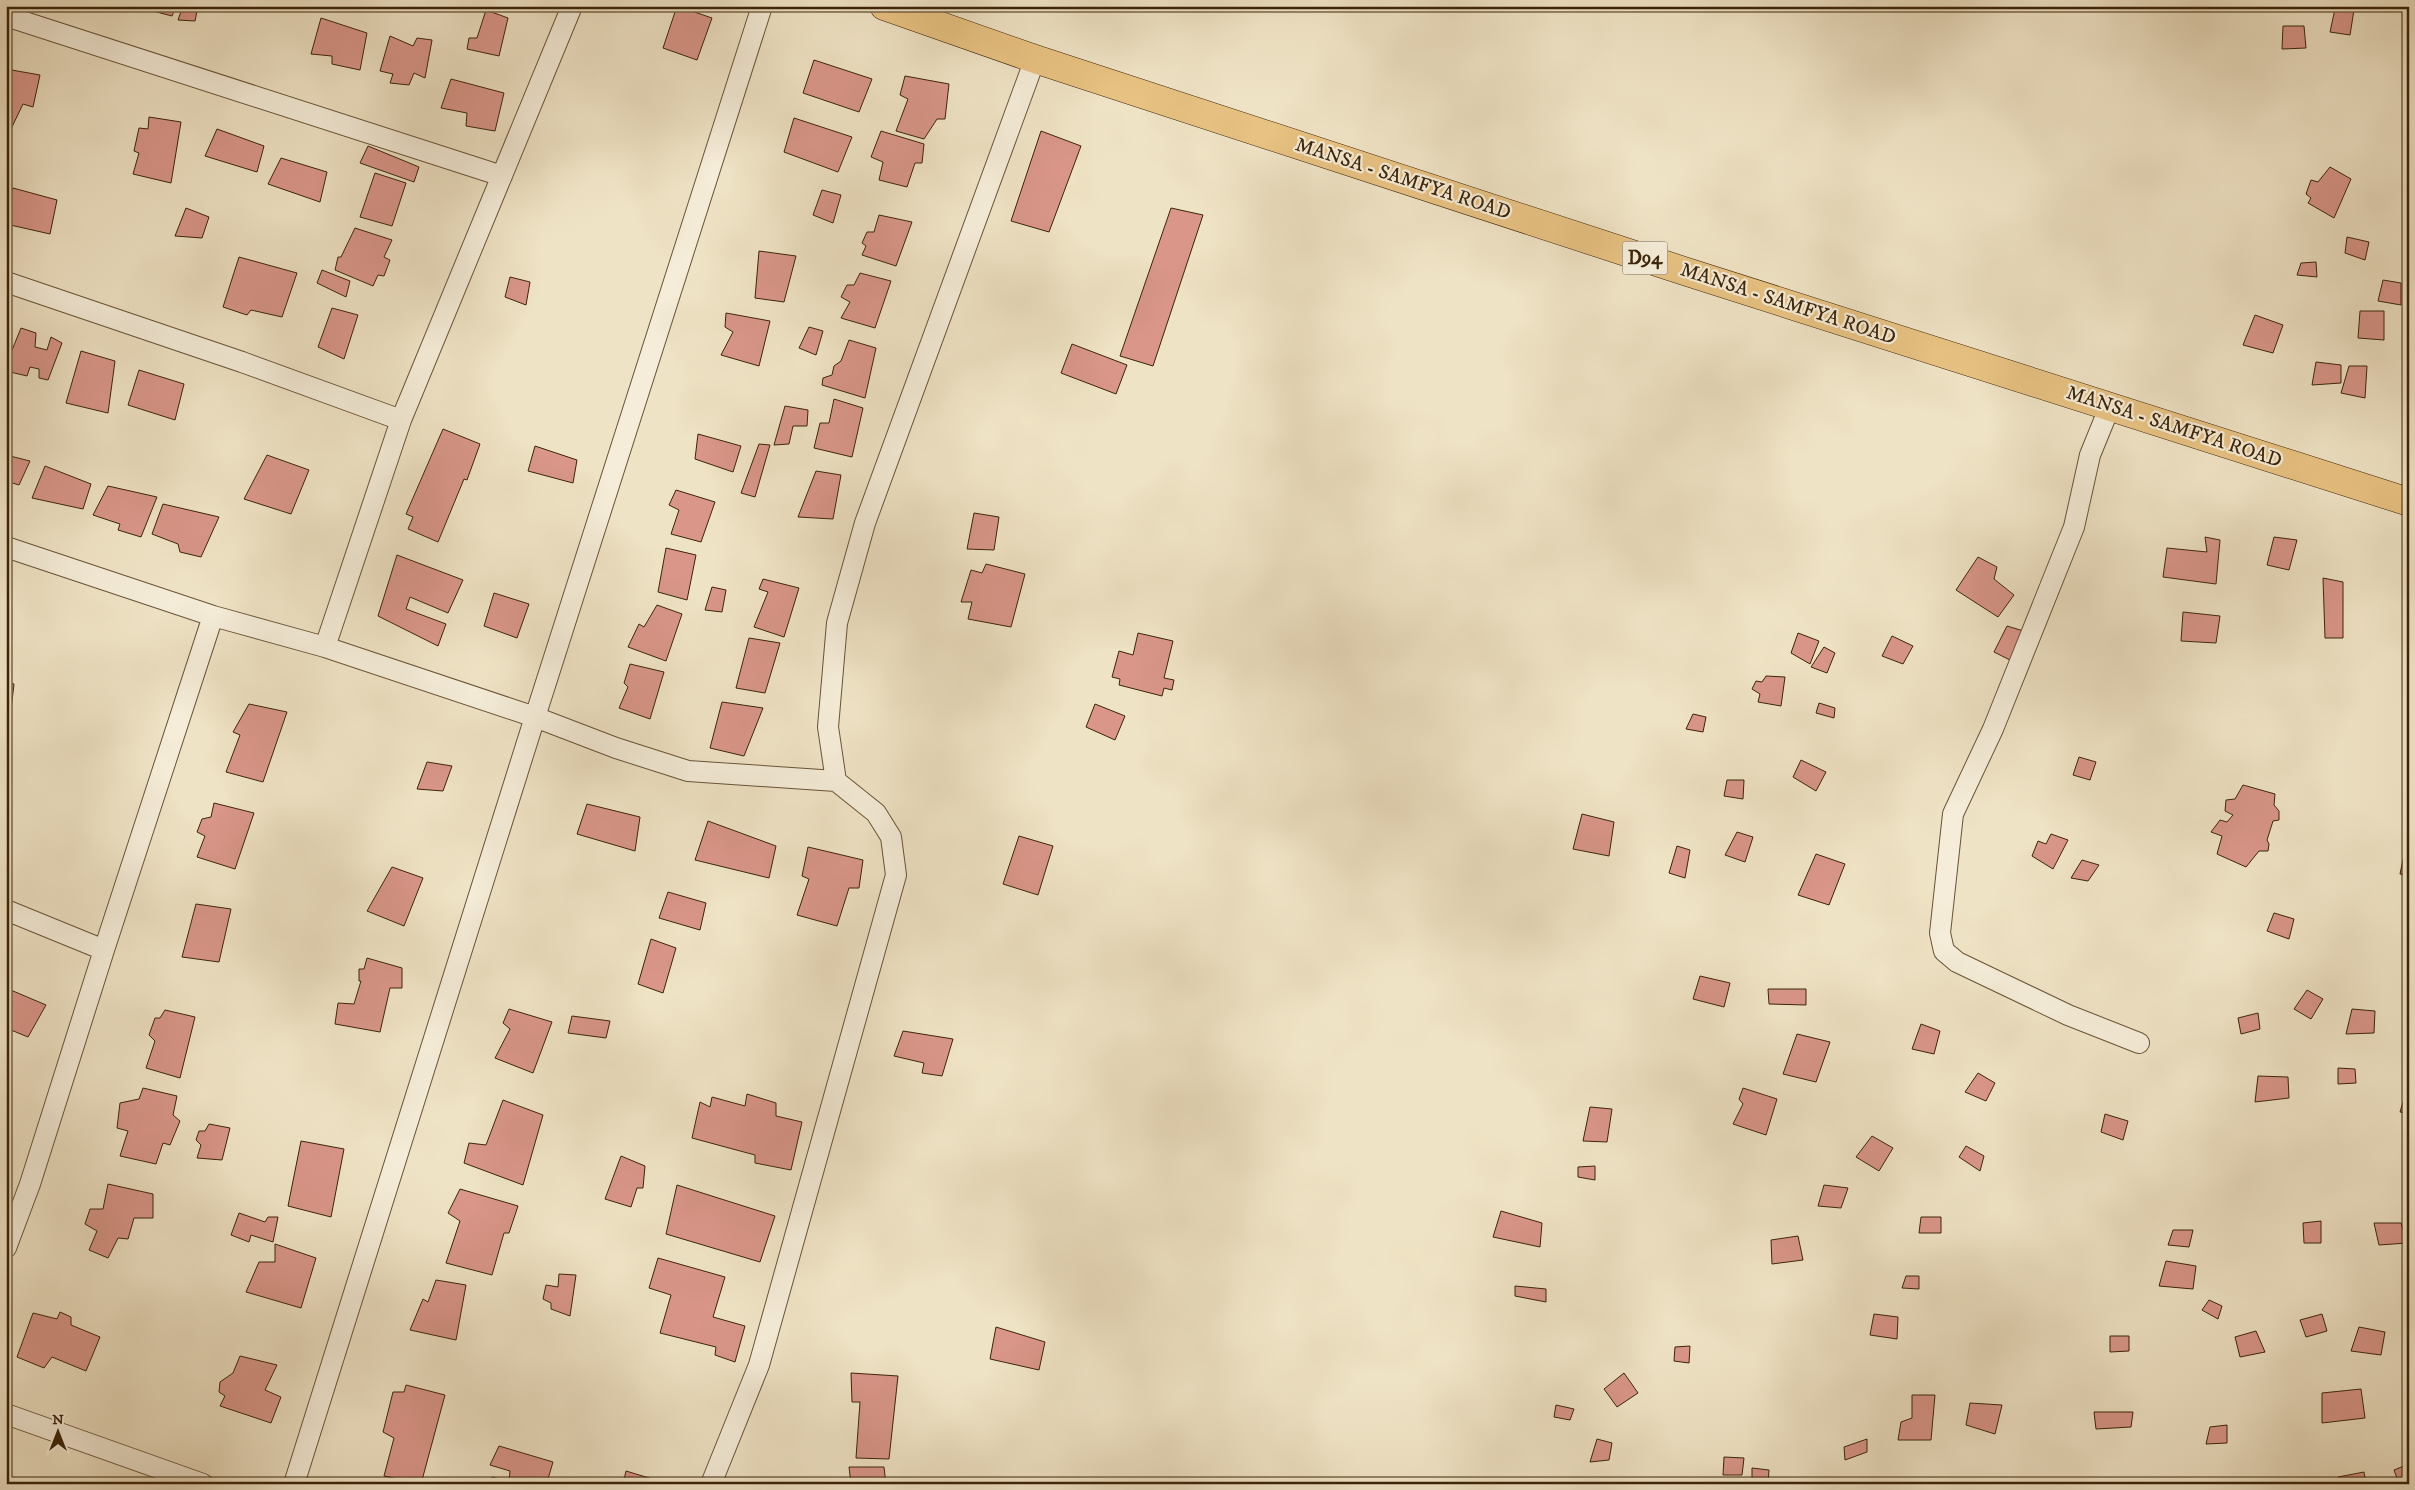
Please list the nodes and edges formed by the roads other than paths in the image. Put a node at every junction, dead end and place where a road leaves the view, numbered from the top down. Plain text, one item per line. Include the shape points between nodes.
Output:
1 (572, 6) edge
2 (762, 6) edge
3 (884, 6) edge
4 (6, 16) edge
5 (1035, 59) junction
6 (502, 176) junction
7 (6, 282) edge
8 (2110, 406) junction
9 (401, 420) junction
10 (2409, 502) edge
11 (6, 547) edge
12 (213, 616) junction
13 (325, 647) junction
14 (535, 717) junction
15 (836, 782) junction
16 (6, 910) edge
17 (104, 950) junction
18 (2139, 1044) dead end
19 (6, 1248) edge
20 (6, 1414) edge
21 (203, 1484) edge
22 (294, 1484) edge
23 (711, 1484) edge

1 - 6 street
2 - 14 street
3 - 5 main road, MANSA - SAMFYA ROAD / D94
4 - 6 street
5 - 8 main road, MANSA - SAMFYA ROAD / D94
5 - 15 street via 865,523 840,614 828,727
6 - 9 street
7 - 9 street
8 - 10 main road, MANSA - SAMFYA ROAD / D94
8 - 18 street via 2090,455 2074,527 1993,729 1953,814 1940,933 1944,951 1957,962 2068,1015
9 - 13 street
11 - 12 street
12 - 13 street
12 - 17 street
13 - 14 street
14 - 15 street via 688,771
14 - 22 street
15 - 23 street via 876,813 891,837 896,875 759,1365
16 - 17 street
17 - 19 street via 30,1184
20 - 21 street

